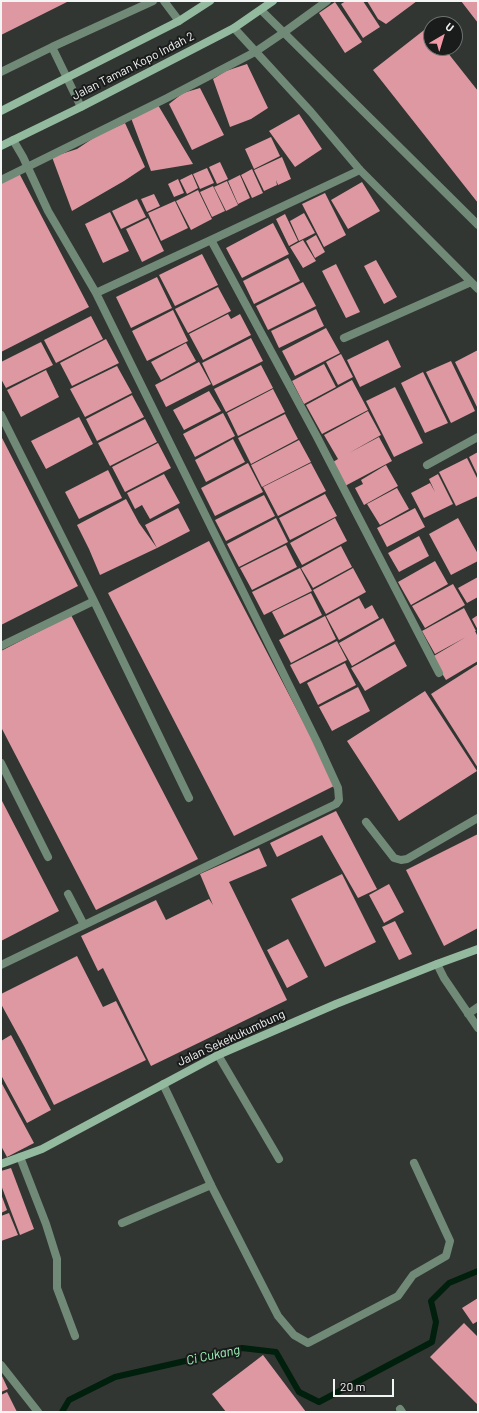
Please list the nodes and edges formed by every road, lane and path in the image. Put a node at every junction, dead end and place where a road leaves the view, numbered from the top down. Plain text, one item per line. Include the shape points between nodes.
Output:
1 (153, 1) edge
2 (164, 1) edge
3 (210, 1) edge
4 (273, 1) edge
5 (327, 1) edge
6 (261, 10) junction
7 (179, 21) junction
8 (234, 28) junction
9 (283, 33) junction
10 (52, 47) junction
11 (255, 52) junction
12 (1, 72) edge
13 (67, 78) junction
14 (81, 107) junction
15 (1, 111) edge
16 (13, 140) junction
17 (1, 146) edge
18 (28, 167) junction
19 (360, 170) junction
20 (1, 180) edge
21 (478, 225) edge
22 (211, 240) junction
23 (471, 282) junction
24 (478, 289) edge
25 (96, 293) junction
26 (344, 338) dead end
27 (1, 415) edge
28 (478, 437) edge
29 (427, 465) dead end
30 (94, 601) junction
31 (1, 646) edge
32 (439, 674) dead end
33 (1, 763) edge
34 (189, 798) dead end
35 (478, 818) edge
36 (366, 822) dead end
37 (48, 858) dead end
38 (68, 894) dead end
39 (84, 925) junction
40 (478, 949) edge
41 (437, 964) junction
42 (1, 965) edge
43 (478, 1007) edge
44 (468, 1014) junction
45 (478, 1028) edge
46 (218, 1055) junction
47 (163, 1084) junction
48 (20, 1157) junction
49 (278, 1159) dead end
50 (414, 1163) dead end
51 (1, 1164) edge
52 (211, 1185) junction
53 (122, 1223) dead end
54 (75, 1336) dead end
55 (1, 1365) edge
56 (38, 1412) edge

1 - 10 street
2 - 7 street
3 - 7 main road, Jalan Taman Kopo Indah 2
4 - 6 main road, Jalan Taman Kopo Indah 2
5 - 9 street
6 - 8 main road, Jalan Taman Kopo Indah 2
6 - 9 street
7 - 13 main road, Jalan Taman Kopo Indah 2
8 - 11 street
8 - 14 main road, Jalan Taman Kopo Indah 2
9 - 11 street
9 - 21 street
10 - 12 street
10 - 13 street
11 - 18 street
11 - 19 street via 312,112
13 - 14 street
13 - 15 main road, Jalan Taman Kopo Indah 2
14 - 16 main road, Jalan Taman Kopo Indah 2
16 - 17 main road, Jalan Taman Kopo Indah 2
16 - 18 street
18 - 20 street
18 - 25 street via 48,211
19 - 22 street
19 - 23 street
22 - 25 street
22 - 32 street via 316,434
23 - 24 street
23 - 26 street
25 - 39 street via 317,742 338,788 339,800 336,804
27 - 30 street
28 - 29 street
30 - 31 street
30 - 34 street
33 - 37 street
35 - 36 street via 401,860 394,858
38 - 39 street
39 - 42 street
40 - 41 main road, Jalan Sekekukumbung
41 - 44 street
41 - 46 main road, Jalan Sekekukumbung
43 - 44 street
44 - 45 street
46 - 47 main road, Jalan Sekekukumbung
46 - 49 street
47 - 48 main road, Jalan Sekekukumbung via 42,1149
47 - 52 street
48 - 51 main road, Jalan Sekekukumbung
48 - 54 street via 57,1259 57,1288
50 - 52 street via 450,1242 446,1256 413,1275 398,1296 308,1343 294,1335 278,1316
52 - 53 street
55 - 56 street

